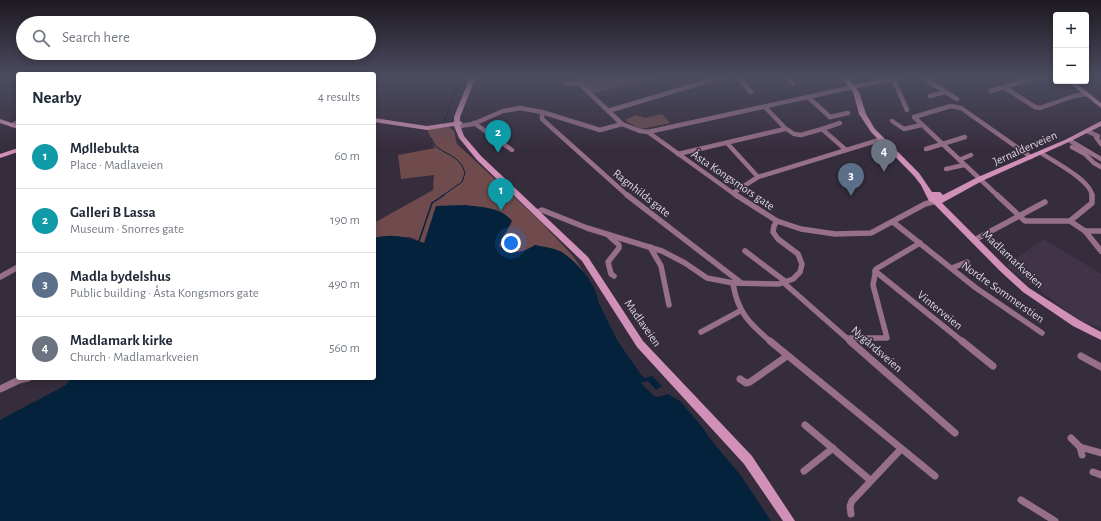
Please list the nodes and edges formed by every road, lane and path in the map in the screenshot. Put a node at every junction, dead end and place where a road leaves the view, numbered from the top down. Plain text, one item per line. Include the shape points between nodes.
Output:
1 (463, 101) edge
2 (598, 101) edge
3 (640, 101) edge
4 (787, 101) edge
5 (813, 101) edge
6 (859, 101) edge
7 (903, 101) edge
8 (1027, 101) edge
9 (1058, 101) edge
10 (765, 106) junction
11 (907, 110) dead end
12 (608, 111) junction
13 (542, 113) junction
14 (848, 113) dead end
15 (376, 120) edge
16 (0, 121) edge
17 (892, 121) dead end
18 (476, 123) junction
19 (840, 123) dead end
20 (1101, 123) edge
21 (458, 124) junction
22 (622, 124) junction
23 (16, 125) edge
24 (921, 125) junction
25 (785, 129) junction
26 (822, 129) junction
27 (1087, 131) junction
28 (648, 132) junction
29 (965, 137) dead end
30 (879, 139) junction
31 (727, 143) junction
32 (942, 144) junction
33 (1070, 144) junction
34 (1101, 144) edge
35 (926, 149) dead end
36 (512, 150) dead end
37 (846, 150) junction
38 (16, 151) edge
39 (1041, 153) junction
40 (678, 154) junction
41 (971, 155) dead end
42 (0, 156) edge
43 (1031, 157) junction
44 (1101, 159) edge
45 (959, 160) junction
46 (964, 164) junction
47 (1101, 166) edge
48 (946, 169) dead end
49 (758, 177) junction
50 (980, 179) junction
51 (734, 193) junction
52 (936, 197) junction
53 (1045, 202) dead end
54 (537, 212) junction
55 (1020, 217) junction
56 (777, 221) junction
57 (1070, 221) junction
58 (893, 222) junction
59 (1085, 231) junction
60 (1101, 231) edge
61 (608, 234) junction
62 (978, 238) dead end
63 (920, 243) junction
64 (650, 246) junction
65 (745, 251) dead end
66 (1101, 251) edge
67 (966, 262) dead end
68 (16, 268) edge
69 (952, 268) junction
70 (875, 271) junction
71 (614, 276) dead end
72 (0, 277) edge
73 (737, 282) junction
74 (785, 283) junction
75 (669, 305) dead end
76 (740, 311) junction
77 (701, 332) dead end
78 (1042, 332) dead end
79 (1101, 336) edge
80 (847, 338) junction
81 (787, 356) junction
82 (1081, 356) dead end
83 (993, 366) dead end
84 (1101, 367) edge
85 (740, 379) dead end
86 (19, 380) edge
87 (0, 388) edge
88 (805, 425) dead end
89 (955, 433) dead end
90 (1071, 438) dead end
91 (1080, 447) junction
92 (833, 448) junction
93 (901, 449) junction
94 (1101, 453) edge
95 (1082, 455) dead end
96 (804, 471) dead end
97 (1093, 472) dead end
98 (1101, 475) edge
99 (935, 476) dead end
100 (870, 480) junction
101 (1021, 500) dead end
102 (852, 514) dead end
103 (790, 521) edge
104 (1055, 521) edge

1 - 21 main road
2 - 12 street
3 - 12 street
4 - 10 street
5 - 14 street via 830,117
6 - 30 main road, Madlamarkveien via 862,114
7 - 11 street
8 - 9 street via 1038,108
10 - 25 street
10 - 28 street
12 - 22 street
13 - 18 street via 524,108 511,108
13 - 22 street via 600,130
13 - 73 street, Ragnhilds gate via 542,119 605,177
15 - 21 main road via 423,127
16 - 23 main road
17 - 24 street via 903,129
18 - 21 street via 470,126
18 - 36 street
19 - 26 street
20 - 27 main road, Jernalderveien
21 - 54 main road, Madlaveien via 461,138 468,147
22 - 28 street
24 - 32 street
24 - 43 street via 915,116 951,106 961,108
25 - 26 street via 797,135
25 - 31 street
26 - 37 street
27 - 33 main road, Jernalderveien
27 - 34 street via 1098,136 1096,137
28 - 40 street, Åsta Kongsmors gate
29 - 32 street
30 - 37 street
30 - 52 main road, Madlamarkveien via 912,168
31 - 40 street
31 - 49 street
32 - 35 street
32 - 45 street
33 - 39 main road, Jernalderveien
33 - 44 street
33 - 47 street
37 - 49 street
38 - 42 main road
39 - 43 main road, Jernalderveien
39 - 57 street via 1081,179 1092,192 1092,203
40 - 51 street, Åsta Kongsmors gate
41 - 45 street
43 - 50 main road, Jernalderveien
45 - 46 street
46 - 48 street
46 - 50 street
49 - 51 street
50 - 52 main road, Jernalderveien
50 - 55 street
51 - 56 street, Åsta Kongsmors gate
52 - 58 street, Åsta Kongsmors gate
52 - 79 main road, Madlamarkveien via 954,219 1026,290
53 - 55 street
54 - 61 street via 546,211
54 - 103 main road, Madlaveien via 585,259 640,344 743,454
55 - 57 street via 1029,222
55 - 62 street
56 - 58 street, Åsta Kongsmors gate via 810,231 850,234 870,233
56 - 74 street via 772,229 775,236 797,252 802,259 800,273
57 - 59 street
58 - 63 street, Nordre Sommerstien
59 - 60 street
59 - 66 street
61 - 64 street
61 - 71 street via 619,245 608,262
63 - 69 street, Nordre Sommerstien
63 - 70 street
64 - 73 street via 685,263 704,277
64 - 75 street via 661,266
65 - 74 street, Nygårdsveien
67 - 69 street, Nordre Sommerstien
68 - 72 street
69 - 78 street, Nordre Sommerstien via 976,288
70 - 80 street via 873,285 887,338
70 - 83 street, Vinterveien
73 - 74 street
73 - 76 street via 736,301
74 - 80 street, Nygårdsveien
76 - 77 street
76 - 81 street via 752,326
80 - 89 street, Nygårdsveien
81 - 85 street via 750,382 746,383
81 - 93 street
82 - 84 street
86 - 87 street
88 - 92 street
90 - 91 street
91 - 94 street
91 - 95 street
92 - 96 street
92 - 100 street
93 - 99 street
93 - 100 street
97 - 98 street
100 - 102 street via 852,501
101 - 104 street

